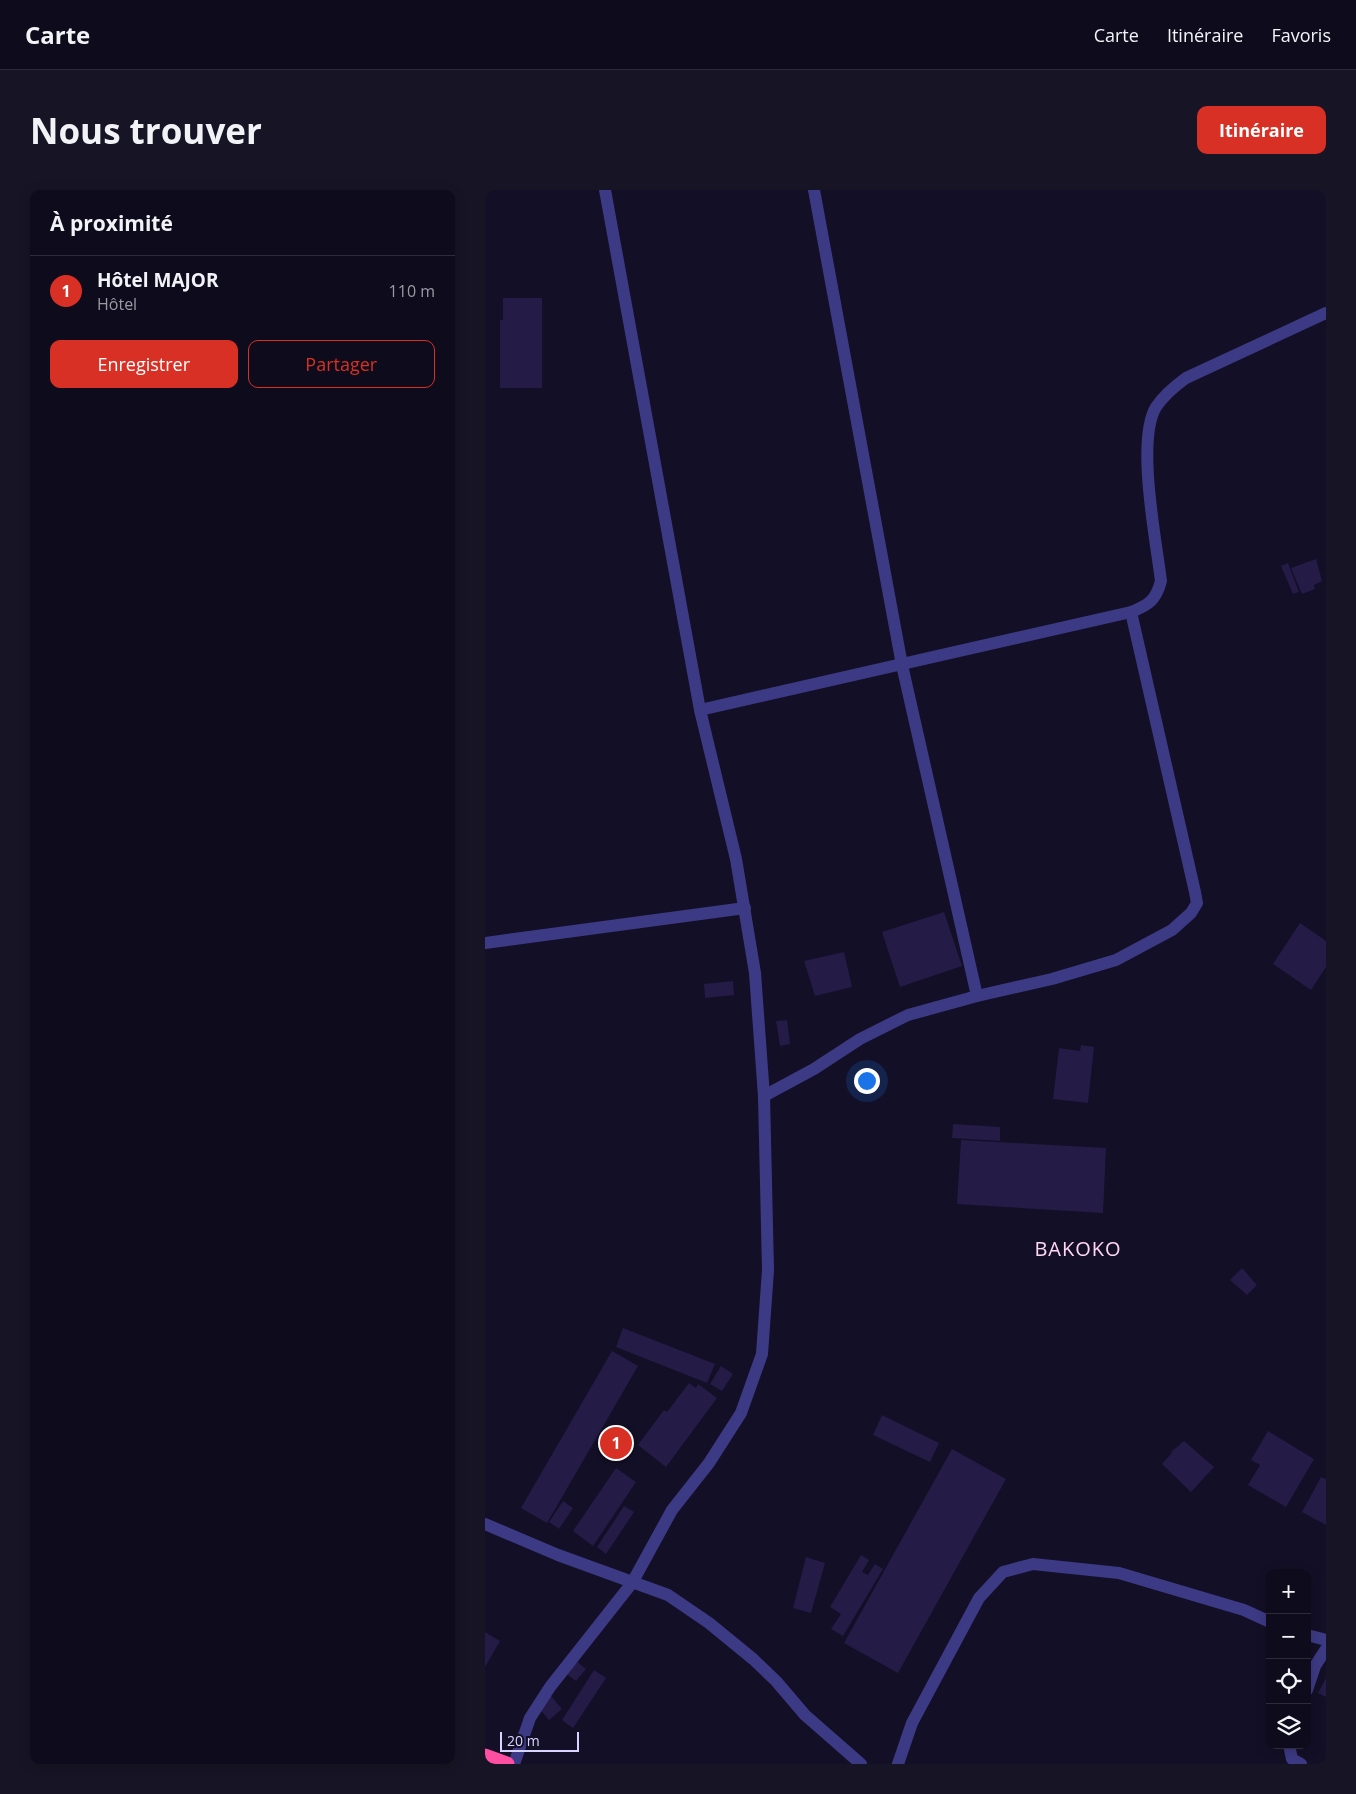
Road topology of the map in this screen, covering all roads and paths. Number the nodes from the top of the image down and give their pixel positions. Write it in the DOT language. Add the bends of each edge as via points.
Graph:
graph roads {
  1 [pos="605,190"];
  2 [pos="813,190"];
  3 [pos="1326,313"];
  4 [pos="1131,612"];
  5 [pos="902,665"];
  6 [pos="700,710"];
  7 [pos="745,908"];
  8 [pos="485,943"];
  9 [pos="977,996"];
  10 [pos="765,1096"];
  11 [pos="485,1524"];
  12 [pos="632,1583"];
  13 [pos="1266,1620"];
  14 [pos="1311,1636"];
  15 [pos="1326,1640"];
  16 [pos="1326,1650"];
  17 [pos="1311,1678"];
  18 [pos="1290,1749"];
  19 [pos="485,1756"];
  20 [pos="507,1764"];
  21 [pos="513,1764"];
  22 [pos="861,1764"];
  23 [pos="898,1764"];
  24 [pos="1301,1764"];
  1 -- 6 [label="street"];
  2 -- 5 [label="street"];
  3 -- 4 [label="street" via="1186,378 1156,408 1148,429 1146,451 1161,580 1157,595 1148,605"];
  4 -- 5 [label="street"];
  4 -- 9 [label="street" via="1197,903 1173,930 1116,960"];
  5 -- 6 [label="street"];
  5 -- 9 [label="street"];
  6 -- 7 [label="street"];
  7 -- 8 [label="street"];
  7 -- 10 [label="street" via="755,973"];
  9 -- 10 [label="street" via="908,1015 860,1039"];
  10 -- 12 [label="street" via="767,1270 762,1354 741,1413 709,1463 672,1510"];
  11 -- 12 [label="street"];
  12 -- 21 [label="street" via="550,1687 530,1718"];
  12 -- 22 [label="street" via="668,1595 709,1622 753,1659 805,1715"];
  13 -- 23 [label="street" via="1244,1610 1119,1573 1033,1564 1003,1572 979,1598 912,1723"];
  14 -- 15 [label="street"];
  16 -- 17 [label="street"];
  18 -- 24 [label="street" via="1292,1759"];
  19 -- 20 [label="highway"];
}
